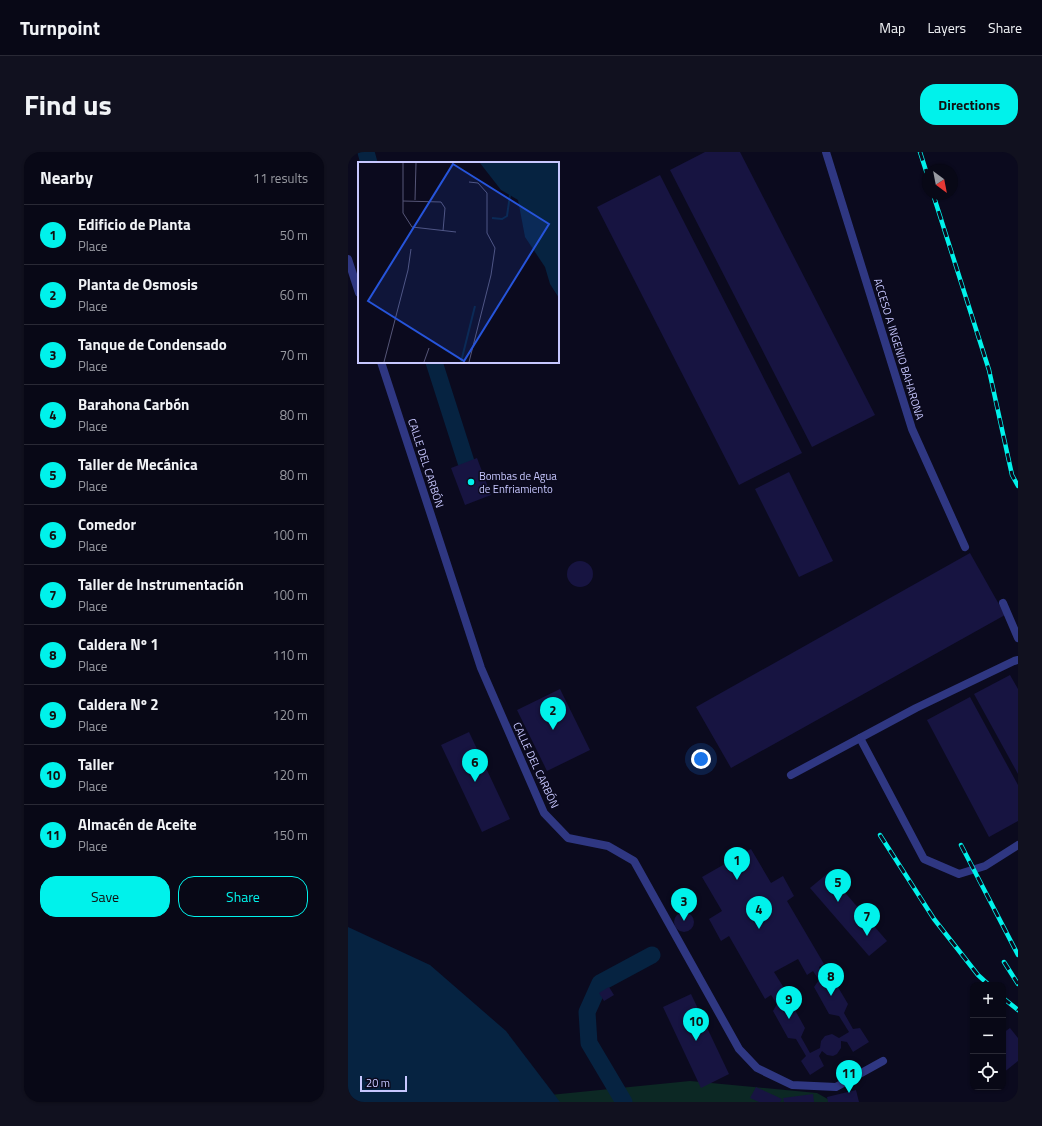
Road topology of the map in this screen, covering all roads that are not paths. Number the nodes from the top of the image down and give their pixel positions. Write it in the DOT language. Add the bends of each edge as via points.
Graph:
graph roads {
  1 [pos="826,152"];
  2 [pos="348,259"];
  3 [pos="358,290"];
  4 [pos="381,363"];
  5 [pos="965,547"];
  6 [pos="1003,603"];
  7 [pos="1018,638"];
  8 [pos="1018,660"];
  9 [pos="860,738"];
  10 [pos="791,775"];
  11 [pos="1018,845"];
  12 [pos="883,1061"];
  1 -- 5 [label="lane, ACCESO A INGENIO BAHARONA" via="912,429"];
  2 -- 3 [label="lane"];
  4 -- 12 [label="lane, CALLE DEL CARBÓN" via="481,668 544,813 568,838 608,846 634,861 739,1048 757,1068 792,1085 836,1087"];
  6 -- 7 [label="lane"];
  8 -- 9 [label="lane" via="916,708"];
  9 -- 10 [label="lane"];
  9 -- 11 [label="lane" via="924,859 959,874 985,866"];
}
